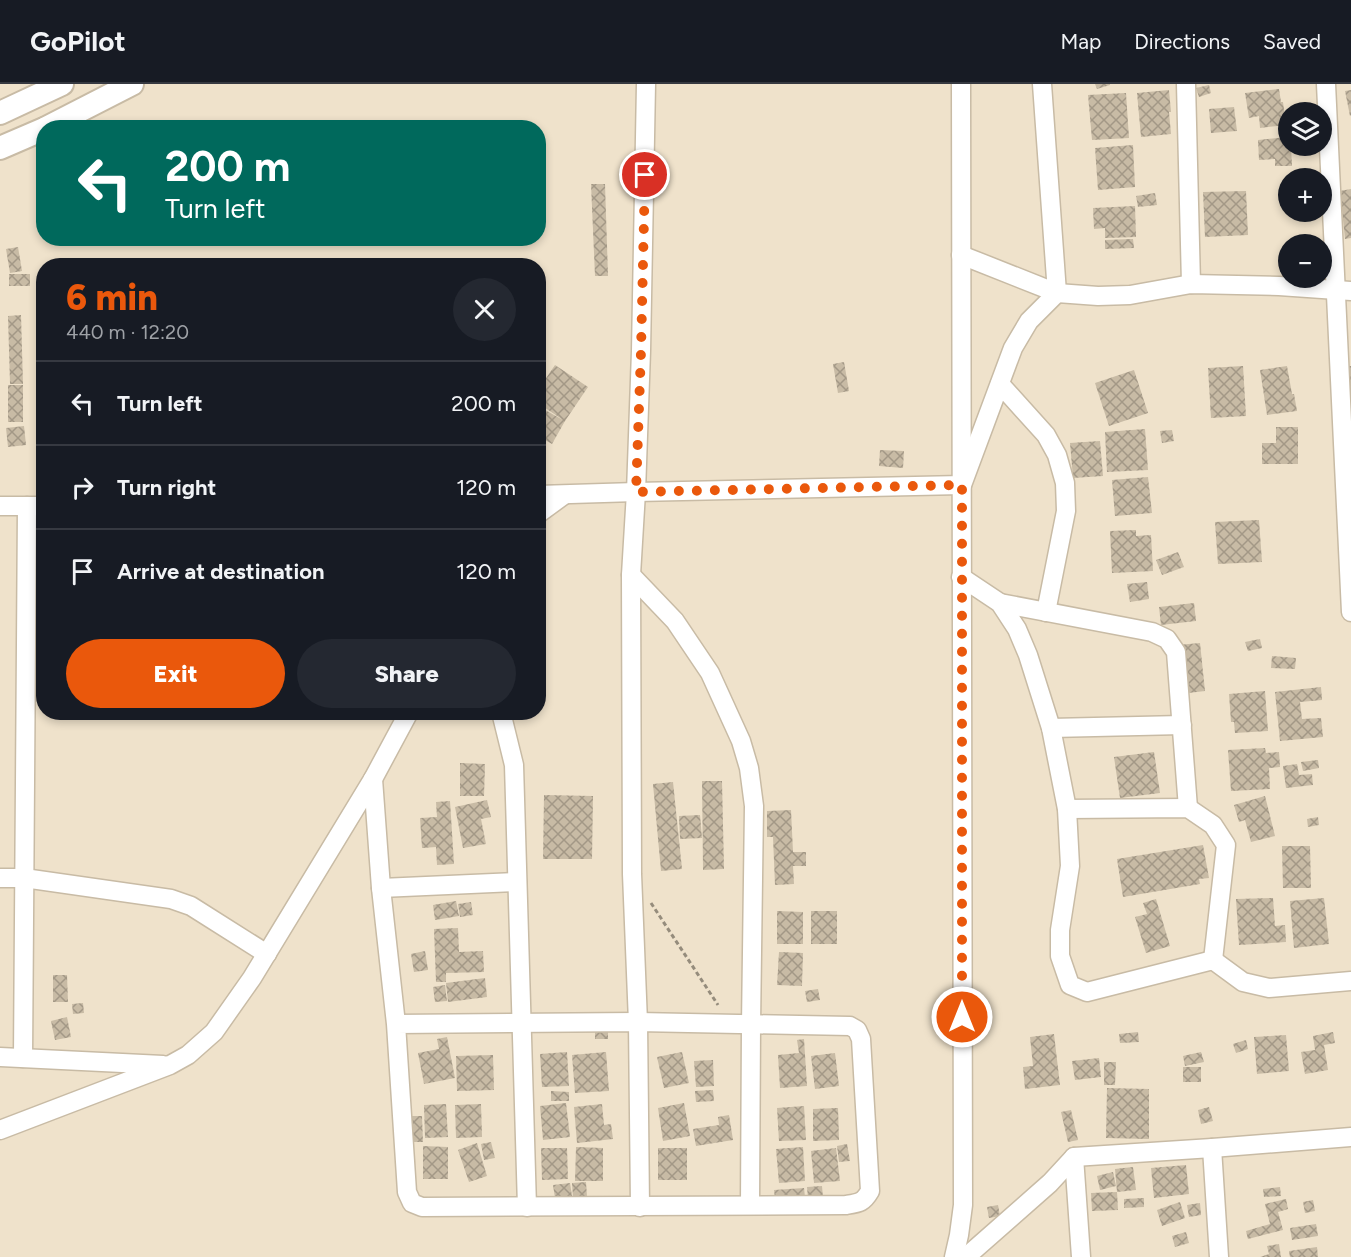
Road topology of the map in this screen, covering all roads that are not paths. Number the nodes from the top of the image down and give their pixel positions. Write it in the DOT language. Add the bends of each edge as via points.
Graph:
graph roads {
  1 [pos="62,84"];
  2 [pos="132,84"];
  3 [pos="646,84"];
  4 [pos="961,84"];
  5 [pos="1042,84"];
  6 [pos="1186,84"];
  7 [pos="1326,84"];
  8 [pos="0,113"];
  9 [pos="61,120"];
  10 [pos="36,132"];
  11 [pos="0,148"];
  12 [pos="961,255"];
  13 [pos="1191,284"];
  14 [pos="1343,290"];
  15 [pos="1057,293"];
  16 [pos="1000,384"];
  17 [pos="962,485"];
  18 [pos="636,492"];
  19 [pos="546,495"];
  20 [pos="564,495"];
  21 [pos="0,506"];
  22 [pos="35,506"];
  23 [pos="546,508"];
  24 [pos="1350,555"];
  25 [pos="631,575"];
  26 [pos="961,577"];
  27 [pos="1000,603"];
  28 [pos="1046,612"];
  29 [pos="1351,612"];
  30 [pos="405,720"];
  31 [pos="503,720"];
  32 [pos="1182,725"];
  33 [pos="1051,729"];
  34 [pos="373,779"];
  35 [pos="1188,808"];
  36 [pos="1067,809"];
  37 [pos="0,878"];
  38 [pos="24,878"];
  39 [pos="517,882"];
  40 [pos="381,888"];
  41 [pos="267,954"];
  42 [pos="1213,960"];
  43 [pos="1351,981"];
  44 [pos="638,1022"];
  45 [pos="521,1023"];
  46 [pos="396,1024"];
  47 [pos="751,1025"];
  48 [pos="0,1057"];
  49 [pos="23,1058"];
  50 [pos="170,1065"];
  51 [pos="0,1130"];
  52 [pos="1351,1137"];
  53 [pos="1212,1148"];
  54 [pos="1074,1157"];
  55 [pos="750,1205"];
  56 [pos="640,1207"];
  57 [pos="527,1208"];
  58 [pos="954,1257"];
  59 [pos="966,1257"];
  60 [pos="1081,1257"];
  61 [pos="1219,1257"];
  1 -- 8 [label="main road"];
  2 -- 9 [label="main road"];
  3 -- 18 [label="street"];
  4 -- 12 [label="street"];
  5 -- 15 [label="street"];
  6 -- 13 [label="street"];
  7 -- 14 [label="street"];
  10 -- 11 [label="main road"];
  12 -- 15 [label="street"];
  12 -- 17 [label="street"];
  13 -- 14 [label="street"];
  13 -- 15 [label="street" via="1130,295"];
  14 -- 24 [label="street"];
  15 -- 16 [label="street" via="1029,321 1013,348"];
  16 -- 17 [label="street"];
  16 -- 28 [label="street" via="1046,435 1065,483 1065,511"];
  17 -- 18 [label="street"];
  17 -- 26 [label="street"];
  18 -- 20 [label="street"];
  18 -- 25 [label="street"];
  19 -- 20 [label="street"];
  20 -- 23 [label="street"];
  21 -- 22 [label="street"];
  22 -- 38 [label="street"];
  24 -- 29 [label="street"];
  25 -- 44 [label="street" via="632,874"];
  25 -- 47 [label="street" via="675,621 710,673 749,768 754,806"];
  26 -- 27 [label="street"];
  26 -- 58 [label="street" via="963,1205"];
  27 -- 28 [label="street"];
  27 -- 33 [label="street" via="1028,655"];
  28 -- 32 [label="street" via="1152,632 1167,639 1176,652"];
  30 -- 34 [label="street"];
  31 -- 39 [label="street" via="514,765"];
  32 -- 33 [label="street"];
  32 -- 35 [label="street"];
  33 -- 36 [label="street"];
  34 -- 40 [label="street"];
  34 -- 41 [label="street"];
  35 -- 36 [label="street"];
  35 -- 42 [label="street" via="1213,825 1226,845"];
  36 -- 42 [label="street" via="1070,866 1060,956 1070,985 1087,992"];
  37 -- 38 [label="street"];
  38 -- 41 [label="street" via="171,899 191,906"];
  38 -- 49 [label="street"];
  39 -- 40 [label="street"];
  39 -- 45 [label="street"];
  40 -- 46 [label="street"];
  41 -- 50 [label="street" via="214,1032"];
  42 -- 43 [label="street" via="1243,982 1269,988"];
  44 -- 45 [label="street"];
  44 -- 47 [label="street"];
  44 -- 56 [label="street"];
  45 -- 46 [label="street"];
  45 -- 57 [label="street"];
  46 -- 57 [label="street" via="407,1192 412,1203 422,1207"];
  47 -- 55 [label="street"];
  47 -- 55 [label="street" via="850,1026 857,1030 861,1039 870,1191 865,1200 846,1205"];
  48 -- 49 [label="street"];
  49 -- 50 [label="street"];
  50 -- 51 [label="street"];
  52 -- 53 [label="street"];
  53 -- 54 [label="street"];
  53 -- 61 [label="street"];
  54 -- 59 [label="street"];
  54 -- 60 [label="street"];
  55 -- 56 [label="street"];
  56 -- 57 [label="street"];
}
